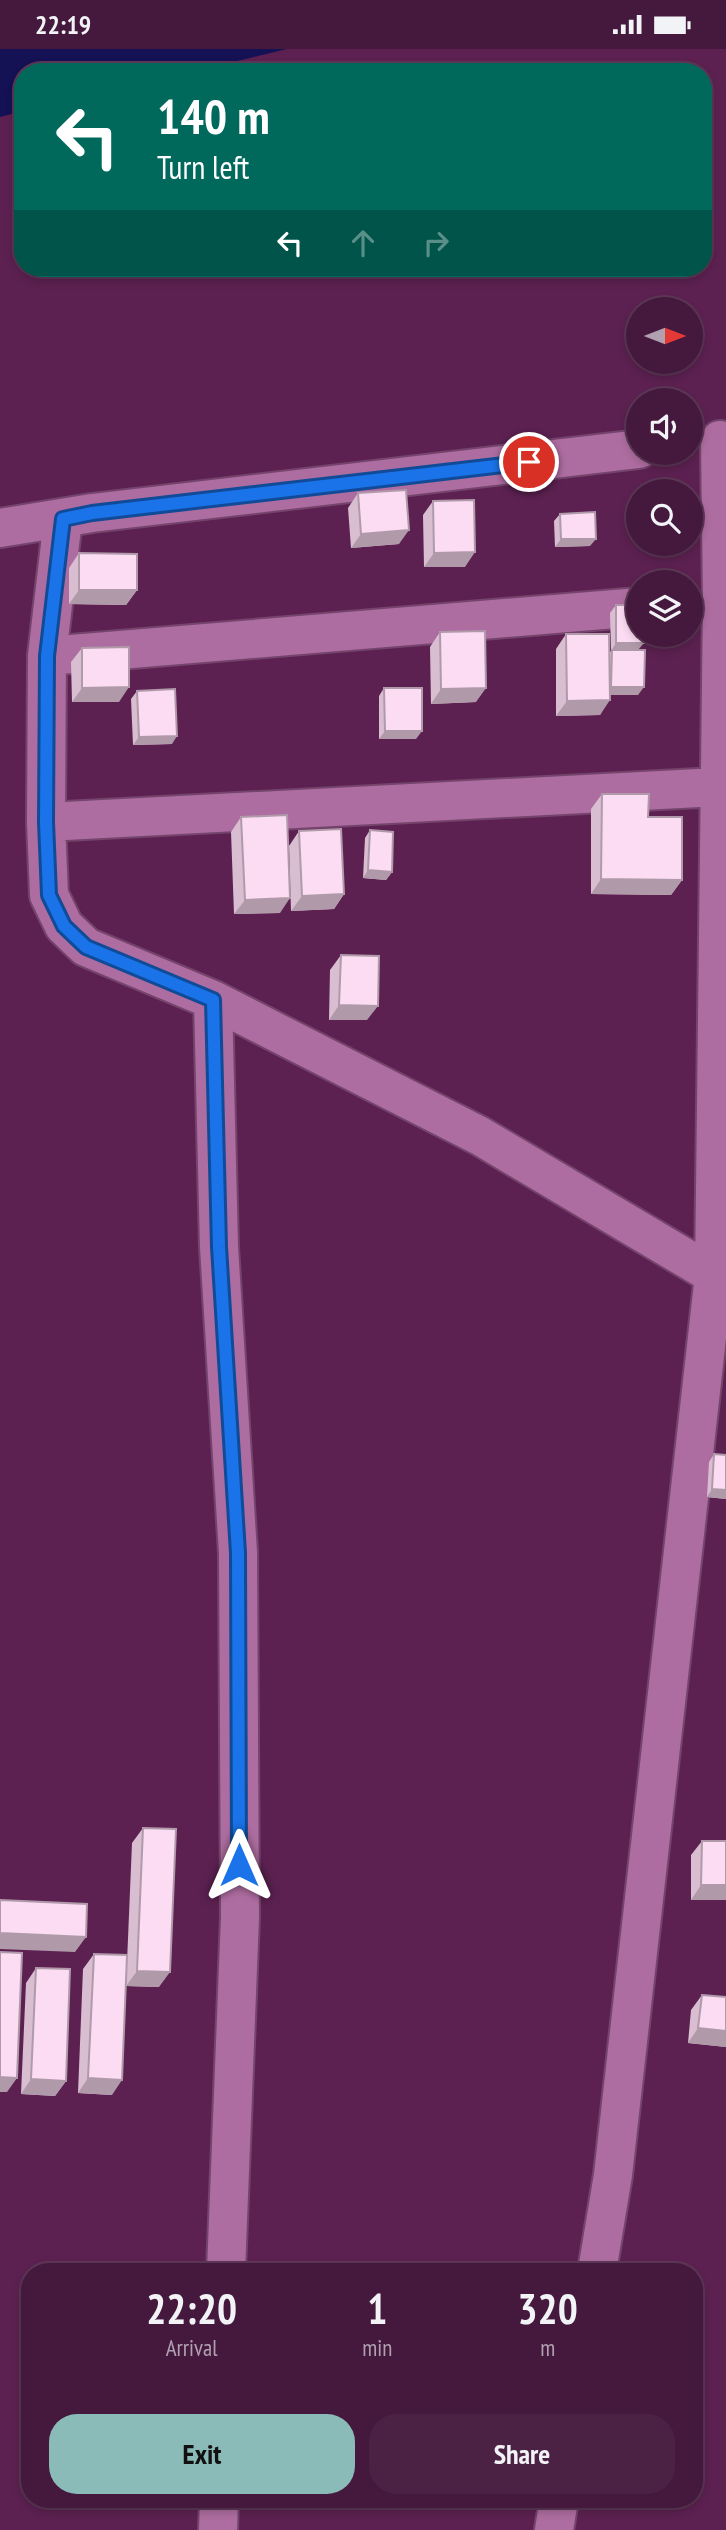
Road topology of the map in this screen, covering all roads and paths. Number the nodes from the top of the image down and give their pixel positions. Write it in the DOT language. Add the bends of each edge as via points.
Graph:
graph roads {
  1 [pos="713,441"];
  2 [pos="626,451"];
  3 [pos="63,519"];
  4 [pos="0,529"];
  5 [pos="706,602"];
  6 [pos="626,608"];
  7 [pos="47,656"];
  8 [pos="718,787"];
  9 [pos="46,822"];
  10 [pos="213,1000"];
  11 [pos="713,1275"];
  12 [pos="226,2263"];
  13 [pos="598,2263"];
  14 [pos="219,2508"];
  15 [pos="558,2508"];
  16 [pos="218,2530"];
  17 [pos="554,2530"];
  1 -- 5 [label="street"];
  2 -- 3 [label="street"];
  3 -- 4 [label="street"];
  3 -- 7 [label="street"];
  5 -- 8 [label="street"];
  6 -- 7 [label="street"];
  7 -- 9 [label="street"];
  8 -- 9 [label="street"];
  8 -- 11 [label="street"];
  9 -- 10 [label="street" via="49,895 64,926 86,947"];
  10 -- 11 [label="street" via="480,1136"];
  10 -- 12 [label="street" via="219,1247 238,1553 240,1917"];
  11 -- 13 [label="street" via="613,2175"];
  14 -- 16 [label="street"];
  15 -- 17 [label="street"];
}
